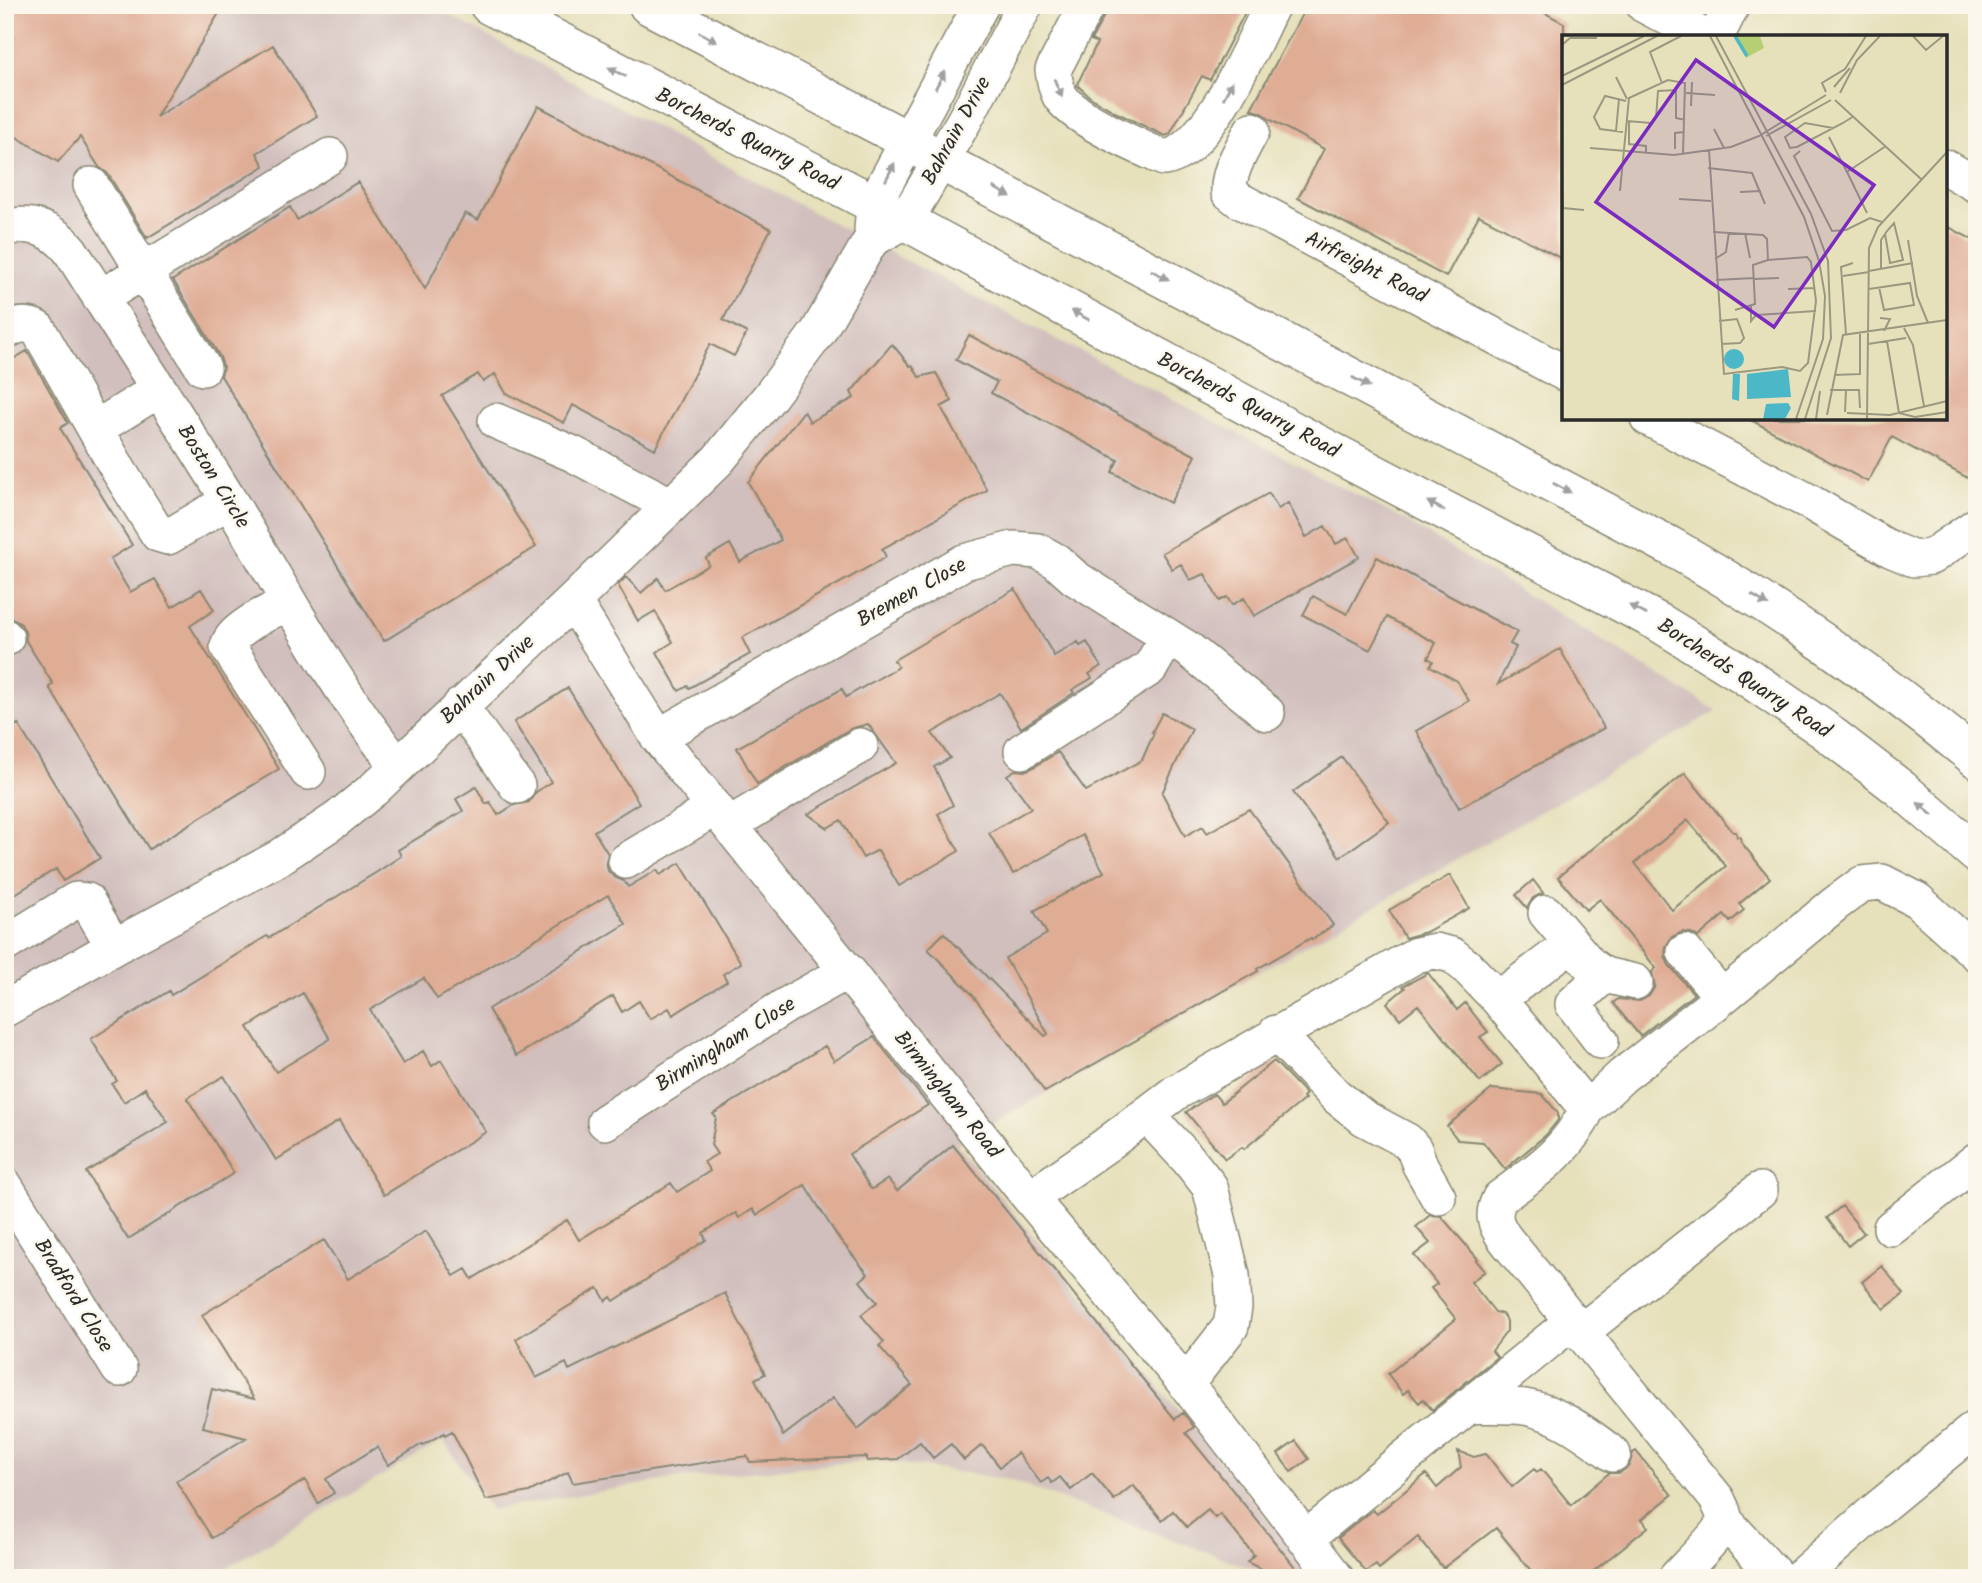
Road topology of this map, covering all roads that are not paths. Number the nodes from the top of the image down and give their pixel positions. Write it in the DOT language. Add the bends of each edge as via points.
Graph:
graph roads {
  1 [pos="489,5"];
  2 [pos="648,5"];
  3 [pos="981,5"];
  4 [pos="1025,5"];
  5 [pos="1087,5"];
  6 [pos="1272,5"];
  7 [pos="1644,5"];
  8 [pos="1732,5"];
  9 [pos="1701,35"];
  10 [pos="1717,35"];
  11 [pos="1252,130"];
  12 [pos="907,140"];
  13 [pos="330,156"];
  14 [pos="941,161"];
  15 [pos="1947,168"];
  16 [pos="90,185"];
  17 [pos="1977,185"];
  18 [pos="884,222"];
  19 [pos="5,229"];
  20 [pos="144,271"];
  21 [pos="100,298"];
  22 [pos="5,332"];
  23 [pos="203,368"];
  24 [pos="1562,372"];
  25 [pos="158,390"];
  26 [pos="1652,420"];
  27 [pos="496,421"];
  28 [pos="95,429"];
  29 [pos="229,501"];
  30 [pos="670,506"];
  31 [pos="1977,525"];
  32 [pos="573,601"];
  33 [pos="289,602"];
  34 [pos="1168,636"];
  35 [pos="460,706"];
  36 [pos="1267,713"];
  37 [pos="658,737"];
  38 [pos="860,746"];
  39 [pos="1022,751"];
  40 [pos="1977,759"];
  41 [pos="398,765"];
  42 [pos="308,772"];
  43 [pos="517,786"];
  44 [pos="722,816"];
  45 [pos="1977,854"];
  46 [pos="626,861"];
  47 [pos="1546,913"];
  48 [pos="5,944"];
  49 [pos="1571,944"];
  50 [pos="114,947"];
  51 [pos="1685,952"];
  52 [pos="1977,954"];
  53 [pos="848,971"];
  54 [pos="1722,998"];
  55 [pos="1498,999"];
  56 [pos="5,1009"];
  57 [pos="1276,1033"];
  58 [pos="1601,1041"];
  59 [pos="1587,1109"];
  60 [pos="1147,1115"];
  61 [pos="605,1122"];
  62 [pos="1977,1160"];
  63 [pos="5,1186"];
  64 [pos="1760,1190"];
  65 [pos="1438,1196"];
  66 [pos="1030,1198"];
  67 [pos="1892,1228"];
  68 [pos="1577,1326"];
  69 [pos="119,1369"];
  70 [pos="1186,1384"];
  71 [pos="1469,1405"];
  72 [pos="1977,1427"];
  73 [pos="1613,1454"];
  74 [pos="1724,1520"];
  75 [pos="1305,1539"];
  76 [pos="1704,1564"];
  77 [pos="1336,1578"];
  78 [pos="1676,1578"];
  79 [pos="1777,1578"];
  80 [pos="1800,1578"];
  18 -- 1 [label="main road, Borcherds Quarry Road, one-way"];
  2 -- 12 [label="main road, one-way"];
  12 -- 3 [label="lane, Bahrain Drive, one-way"];
  4 -- 14 [label="lane, Bahrain Drive"];
  5 -- 6 [label="lane, one-way" via="1053,69 1060,96 1119,137 1164,158 1178,154 1213,118"];
  7 -- 9 [label="lane"];
  8 -- 10 [label="lane"];
  11 -- 24 [label="lane, Airfreight Road" via="1228,184 1229,192 1239,200"];
  12 -- 14 [label="main road"];
  18 -- 12 [label="lane, Bahrain Drive, one-way"];
  13 -- 20 [label="lane"];
  14 -- 18 [label="lane, Bahrain Drive"];
  14 -- 40 [label="main road, one-way" via="1699,563 1835,649"];
  15 -- 17 [label="lane"];
  16 -- 20 [label="lane"];
  18 -- 30 [label="lane, Bahrain Drive" via="818,332 771,395 718,460"];
  45 -- 18 [label="main road, Borcherds Quarry Road, one-way" via="1841,742 1678,634 1603,591"];
  19 -- 21 [label="lane, Boston Circle" via="43,228 61,239"];
  20 -- 21 [label="lane"];
  20 -- 23 [label="lane"];
  21 -- 25 [label="lane, Boston Circle"];
  22 -- 28 [label="lane" via="14,326 38,329"];
  25 -- 28 [label="lane"];
  25 -- 29 [label="lane, Boston Circle"];
  26 -- 31 [label="lane" via="1913,559 1931,556"];
  27 -- 30 [label="lane" via="573,454"];
  28 -- 29 [label="lane" via="158,534 168,537"];
  29 -- 33 [label="lane, Boston Circle"];
  30 -- 32 [label="lane, Bahrain Drive"];
  32 -- 35 [label="lane, Bahrain Drive"];
  32 -- 37 [label="lane, Birmingham Road"];
  33 -- 41 [label="lane, Boston Circle" via="367,727"];
  33 -- 42 [label="lane" via="238,631 228,647"];
  34 -- 36 [label="lane, Bremen Close"];
  34 -- 37 [label="lane, Bremen Close" via="1038,551 992,553 964,562"];
  34 -- 39 [label="lane" via="1150,668"];
  35 -- 41 [label="lane, Bahrain Drive"];
  35 -- 43 [label="lane"];
  37 -- 44 [label="lane, Birmingham Road"];
  38 -- 44 [label="lane"];
  41 -- 50 [label="lane, Bahrain Drive" via="309,838"];
  44 -- 46 [label="lane"];
  44 -- 53 [label="lane, Birmingham Road"];
  47 -- 49 [label="lane"];
  48 -- 50 [label="lane" via="82,899"];
  49 -- 55 [label="lane"];
  49 -- 58 [label="lane" via="1590,965 1619,978 1563,992"];
  50 -- 56 [label="lane, Bahrain Drive"];
  51 -- 54 [label="lane"];
  52 -- 54 [label="lane" via="1917,900 1892,885 1873,882 1862,884 1835,904"];
  53 -- 61 [label="lane, Birmingham Close" via="785,1006"];
  53 -- 66 [label="lane, Birmingham Road"];
  54 -- 59 [label="lane"];
  55 -- 57 [label="lane" via="1452,955 1424,952"];
  55 -- 59 [label="lane"];
  57 -- 60 [label="lane" via="1175,1093"];
  57 -- 65 [label="lane" via="1336,1096 1364,1118 1407,1141"];
  59 -- 68 [label="lane" via="1559,1152 1500,1198 1494,1214 1506,1240"];
  60 -- 66 [label="lane"];
  60 -- 70 [label="lane" via="1210,1187 1233,1275 1231,1326"];
  62 -- 67 [label="lane"];
  63 -- 69 [label="lane, Bradford Close"];
  64 -- 68 [label="lane"];
  66 -- 70 [label="lane, Birmingham Road"];
  68 -- 71 [label="lane"];
  68 -- 74 [label="lane" via="1717,1500"];
  70 -- 75 [label="lane, Birmingham Road"];
  71 -- 73 [label="lane" via="1540,1411 1574,1426"];
  71 -- 75 [label="lane"];
  72 -- 80 [label="lane"];
  74 -- 76 [label="lane"];
  74 -- 79 [label="lane"];
  75 -- 77 [label="lane, Birmingham Road"];
  76 -- 78 [label="lane"];
}
